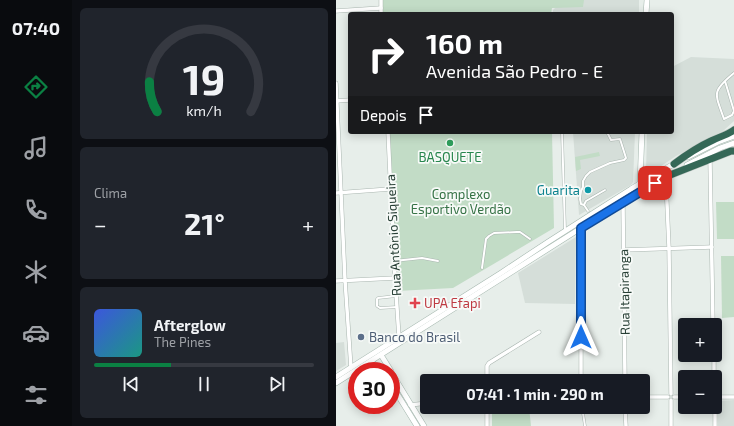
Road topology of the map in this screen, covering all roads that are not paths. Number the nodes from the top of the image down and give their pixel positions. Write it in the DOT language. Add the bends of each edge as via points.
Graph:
graph roads {
  1 [pos="381,0"];
  2 [pos="647,0"];
  3 [pos="381,8"];
  4 [pos="336,10"];
  5 [pos="381,12"];
  6 [pos="646,12"];
  7 [pos="734,74"];
  8 [pos="725,81"];
  9 [pos="336,83"];
  10 [pos="348,100"];
  11 [pos="336,101"];
  12 [pos="734,130"];
  13 [pos="388,134"];
  14 [pos="562,134"];
  15 [pos="608,134"];
  16 [pos="642,134"];
  17 [pos="734,136"];
  18 [pos="734,143"];
  19 [pos="734,151"];
  20 [pos="710,160"];
  21 [pos="674,164"];
  22 [pos="665,177"];
  23 [pos="640,184"];
  24 [pos="390,188"];
  25 [pos="605,190"];
  26 [pos="338,192"];
  27 [pos="622,203"];
  28 [pos="584,205"];
  29 [pos="588,211"];
  30 [pos="581,228"];
  31 [pos="565,231"];
  32 [pos="530,238"];
  33 [pos="712,246"];
  34 [pos="669,248"];
  35 [pos="623,250"];
  36 [pos="394,261"];
  37 [pos="438,261"];
  38 [pos="482,268"];
  39 [pos="395,278"];
  40 [pos="345,280"];
  41 [pos="336,281"];
  42 [pos="396,296"];
  43 [pos="397,307"];
  44 [pos="713,318"];
  45 [pos="539,332"];
  46 [pos="399,337"];
  47 [pos="381,355"];
  48 [pos="351,362"];
  49 [pos="360,362"];
  50 [pos="370,362"];
  51 [pos="385,362"];
  52 [pos="348,370"];
  53 [pos="487,374"];
  54 [pos="581,374"];
  55 [pos="625,374"];
  56 [pos="348,376"];
  57 [pos="336,377"];
  58 [pos="336,383"];
  59 [pos="400,387"];
  60 [pos="650,397"];
  61 [pos="671,397"];
  62 [pos="678,397"];
  63 [pos="722,397"];
  64 [pos="734,397"];
  65 [pos="400,399"];
  66 [pos="420,403"];
  67 [pos="410,405"];
  68 [pos="405,408"];
  69 [pos="487,414"];
  70 [pos="583,414"];
  71 [pos="625,414"];
  72 [pos="715,414"];
  73 [pos="417,426"];
  74 [pos="424,426"];
  75 [pos="487,426"];
  76 [pos="585,426"];
  77 [pos="626,426"];
  78 [pos="671,426"];
  79 [pos="715,426"];
  1 -- 3 [label="street"];
  2 -- 6 [label="main road"];
  3 -- 4 [label="street"];
  3 -- 5 [label="street"];
  7 -- 8 [label="lane"];
  8 -- 8 [label="lane" via="734,111 724,120 717,90"];
  9 -- 11 [label="street"];
  10 -- 11 [label="street"];
  11 -- 26 [label="street"];
  12 -- 21 [label="highway" via="690,152"];
  13 -- 24 [label="street, Rua Antônio Siqueira"];
  14 -- 31 [label="lane"];
  15 -- 28 [label="lane" via="611,140 620,139 626,158 590,172 586,176 580,191 581,204"];
  16 -- 23 [label="main road"];
  17 -- 21 [label="main road"];
  18 -- 22 [label="main road"];
  19 -- 20 [label="highway"];
  20 -- 22 [label="highway"];
  20 -- 33 [label="street"];
  21 -- 23 [label="main road"];
  22 -- 27 [label="main road"];
  22 -- 34 [label="street"];
  23 -- 31 [label="main road"];
  24 -- 26 [label="street"];
  24 -- 36 [label="street, Rua Antônio Siqueira"];
  25 -- 28 [label="lane" via="586,201"];
  26 -- 40 [label="street"];
  27 -- 30 [label="main road"];
  27 -- 35 [label="street, Rua Itapiranga"];
  28 -- 29 [label="lane"];
  30 -- 47 [label="main road"];
  30 -- 54 [label="street"];
  31 -- 46 [label="main road"];
  32 -- 38 [label="lane" via="520,232 494,233 489,236 486,240"];
  33 -- 34 [label="street"];
  33 -- 44 [label="street"];
  34 -- 35 [label="street"];
  34 -- 61 [label="street"];
  35 -- 55 [label="street, Rua Itapiranga"];
  36 -- 37 [label="lane" via="422,258"];
  36 -- 39 [label="street, Rua Antônio Siqueira"];
  39 -- 40 [label="street"];
  39 -- 42 [label="street, Rua Antônio Siqueira"];
  40 -- 41 [label="street"];
  40 -- 48 [label="street"];
  42 -- 43 [label="street, Rua Antônio Siqueira"];
  42 -- 43 [label="lane" via="378,298 377,306"];
  43 -- 46 [label="street, Rua Antônio Siqueira"];
  45 -- 53 [label="street" via="489,363"];
  46 -- 49 [label="main road"];
  47 -- 50 [label="main road"];
  47 -- 51 [label="main road"];
  52 -- 57 [label="main road"];
  56 -- 58 [label="main road"];
  59 -- 67 [label="main road"];
  60 -- 61 [label="street"];
  61 -- 62 [label="street"];
  61 -- 78 [label="street"];
  63 -- 64 [label="street"];
  65 -- 68 [label="main road"];
  66 -- 67 [label="street"];
  67 -- 68 [label="street"];
  67 -- 74 [label="main road"];
  68 -- 73 [label="main road"];
  69 -- 75 [label="street"];
  70 -- 76 [label="lane"];
  71 -- 77 [label="street"];
  72 -- 79 [label="street"];
}
